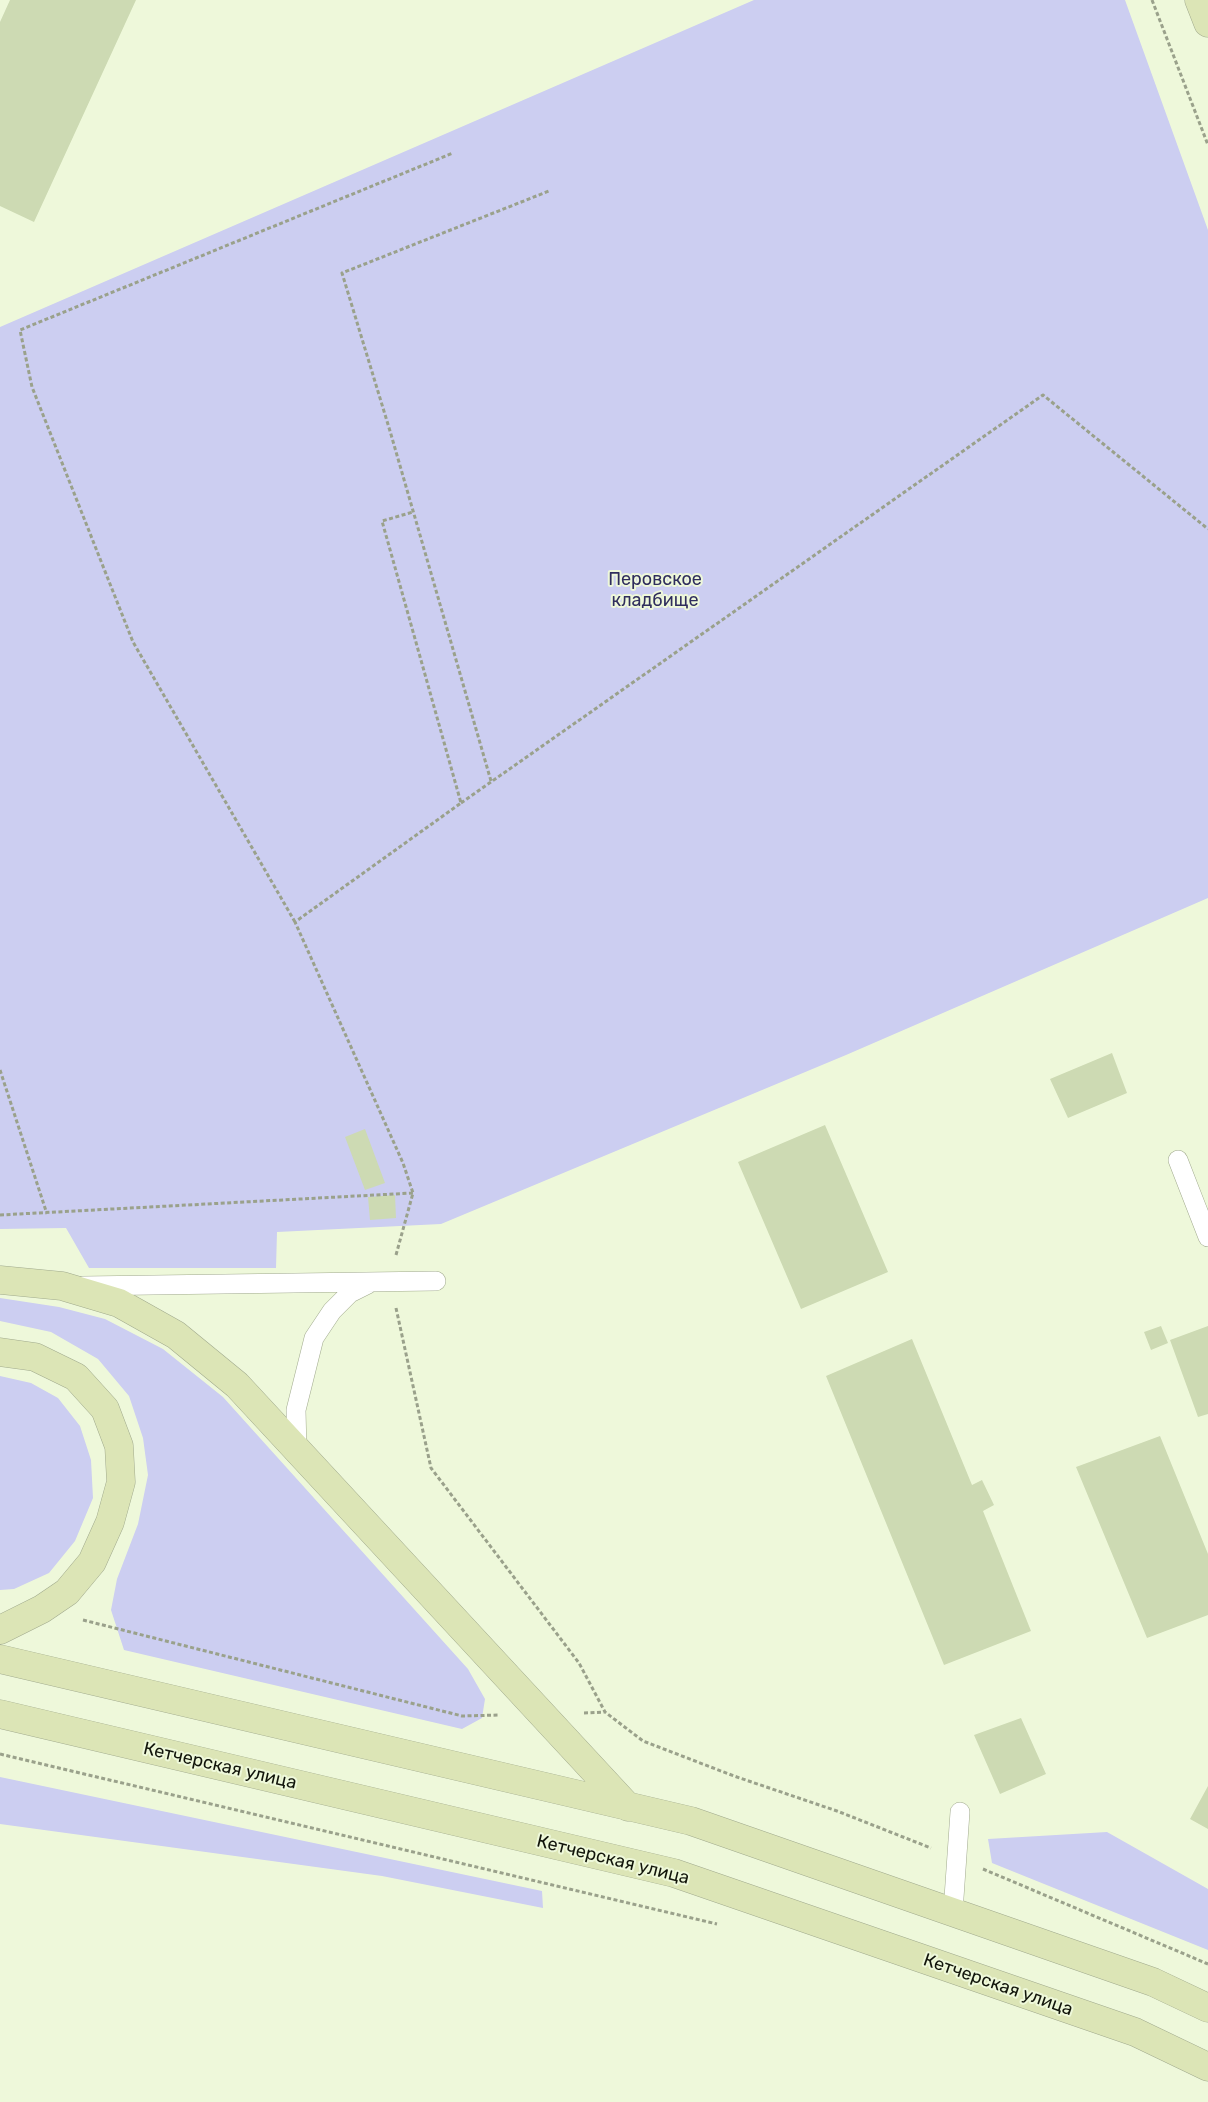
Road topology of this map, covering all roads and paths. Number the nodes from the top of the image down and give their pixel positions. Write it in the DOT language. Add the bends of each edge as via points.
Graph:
graph roads {
  1 [pos="1152,0"];
  2 [pos="1199,0"];
  3 [pos="1208,23"];
  4 [pos="1208,145"];
  5 [pos="453,153"];
  6 [pos="549,191"];
  7 [pos="413,512"];
  8 [pos="1208,529"];
  9 [pos="491,781"];
  10 [pos="461,803"];
  11 [pos="295,922"];
  12 [pos="0,1070"];
  13 [pos="1178,1160"];
  14 [pos="412,1193"];
  15 [pos="47,1214"];
  16 [pos="0,1215"];
  17 [pos="1208,1237"];
  18 [pos="0,1280"];
  19 [pos="436,1281"];
  20 [pos="391,1282"];
  21 [pos="372,1283"];
  22 [pos="62,1286"];
  23 [pos="0,1352"];
  24 [pos="296,1450"];
  25 [pos="42,1609"];
  26 [pos="0,1630"];
  27 [pos="0,1659"];
  28 [pos="605,1712"];
  29 [pos="0,1714"];
  30 [pos="541,1714"];
  31 [pos="0,1754"];
  32 [pos="628,1807"];
  33 [pos="960,1812"];
  34 [pos="958,1858"];
  35 [pos="953,1912"];
  36 [pos="718,1924"];
  37 [pos="1208,1964"];
  38 [pos="1208,2008"];
  39 [pos="1208,2067"];
  1 -- 4 [label="path"];
  2 -- 3 [label="main road"];
  5 -- 11 [label="path" via="20,330 32,387 133,642"];
  6 -- 7 [label="path" via="342,273"];
  7 -- 9 [label="path"];
  7 -- 10 [label="path" via="382,521"];
  8 -- 9 [label="path" via="1043,395"];
  9 -- 10 [label="path"];
  10 -- 11 [label="path"];
  11 -- 14 [label="path" via="403,1163"];
  12 -- 15 [label="path"];
  13 -- 17 [label="lane"];
  14 -- 15 [label="path"];
  14 -- 20 [label="path"];
  15 -- 16 [label="path"];
  18 -- 22 [label="main road"];
  19 -- 20 [label="lane"];
  20 -- 21 [label="lane"];
  20 -- 28 [label="path" via="431,1468 580,1663"];
  21 -- 22 [label="lane"];
  21 -- 24 [label="lane" via="350,1293 332,1310 314,1338 296,1410"];
  22 -- 24 [label="main road" via="119,1303 176,1335 237,1385"];
  23 -- 25 [label="main road" via="35,1357 76,1377 105,1409 119,1446 121,1482 110,1522 92,1562 67,1592"];
  24 -- 30 [label="main road"];
  25 -- 26 [label="main road"];
  25 -- 30 [label="path" via="462,1716"];
  27 -- 32 [label="main road"];
  28 -- 30 [label="path"];
  28 -- 34 [label="path" via="643,1741"];
  29 -- 39 [label="main road, Кетчерская улица" via="674,1873 1135,2032"];
  30 -- 32 [label="main road"];
  31 -- 36 [label="path"];
  32 -- 35 [label="main road" via="691,1821"];
  33 -- 34 [label="lane"];
  34 -- 35 [label="lane"];
  34 -- 37 [label="path"];
  35 -- 38 [label="main road" via="1153,1982"];
}
